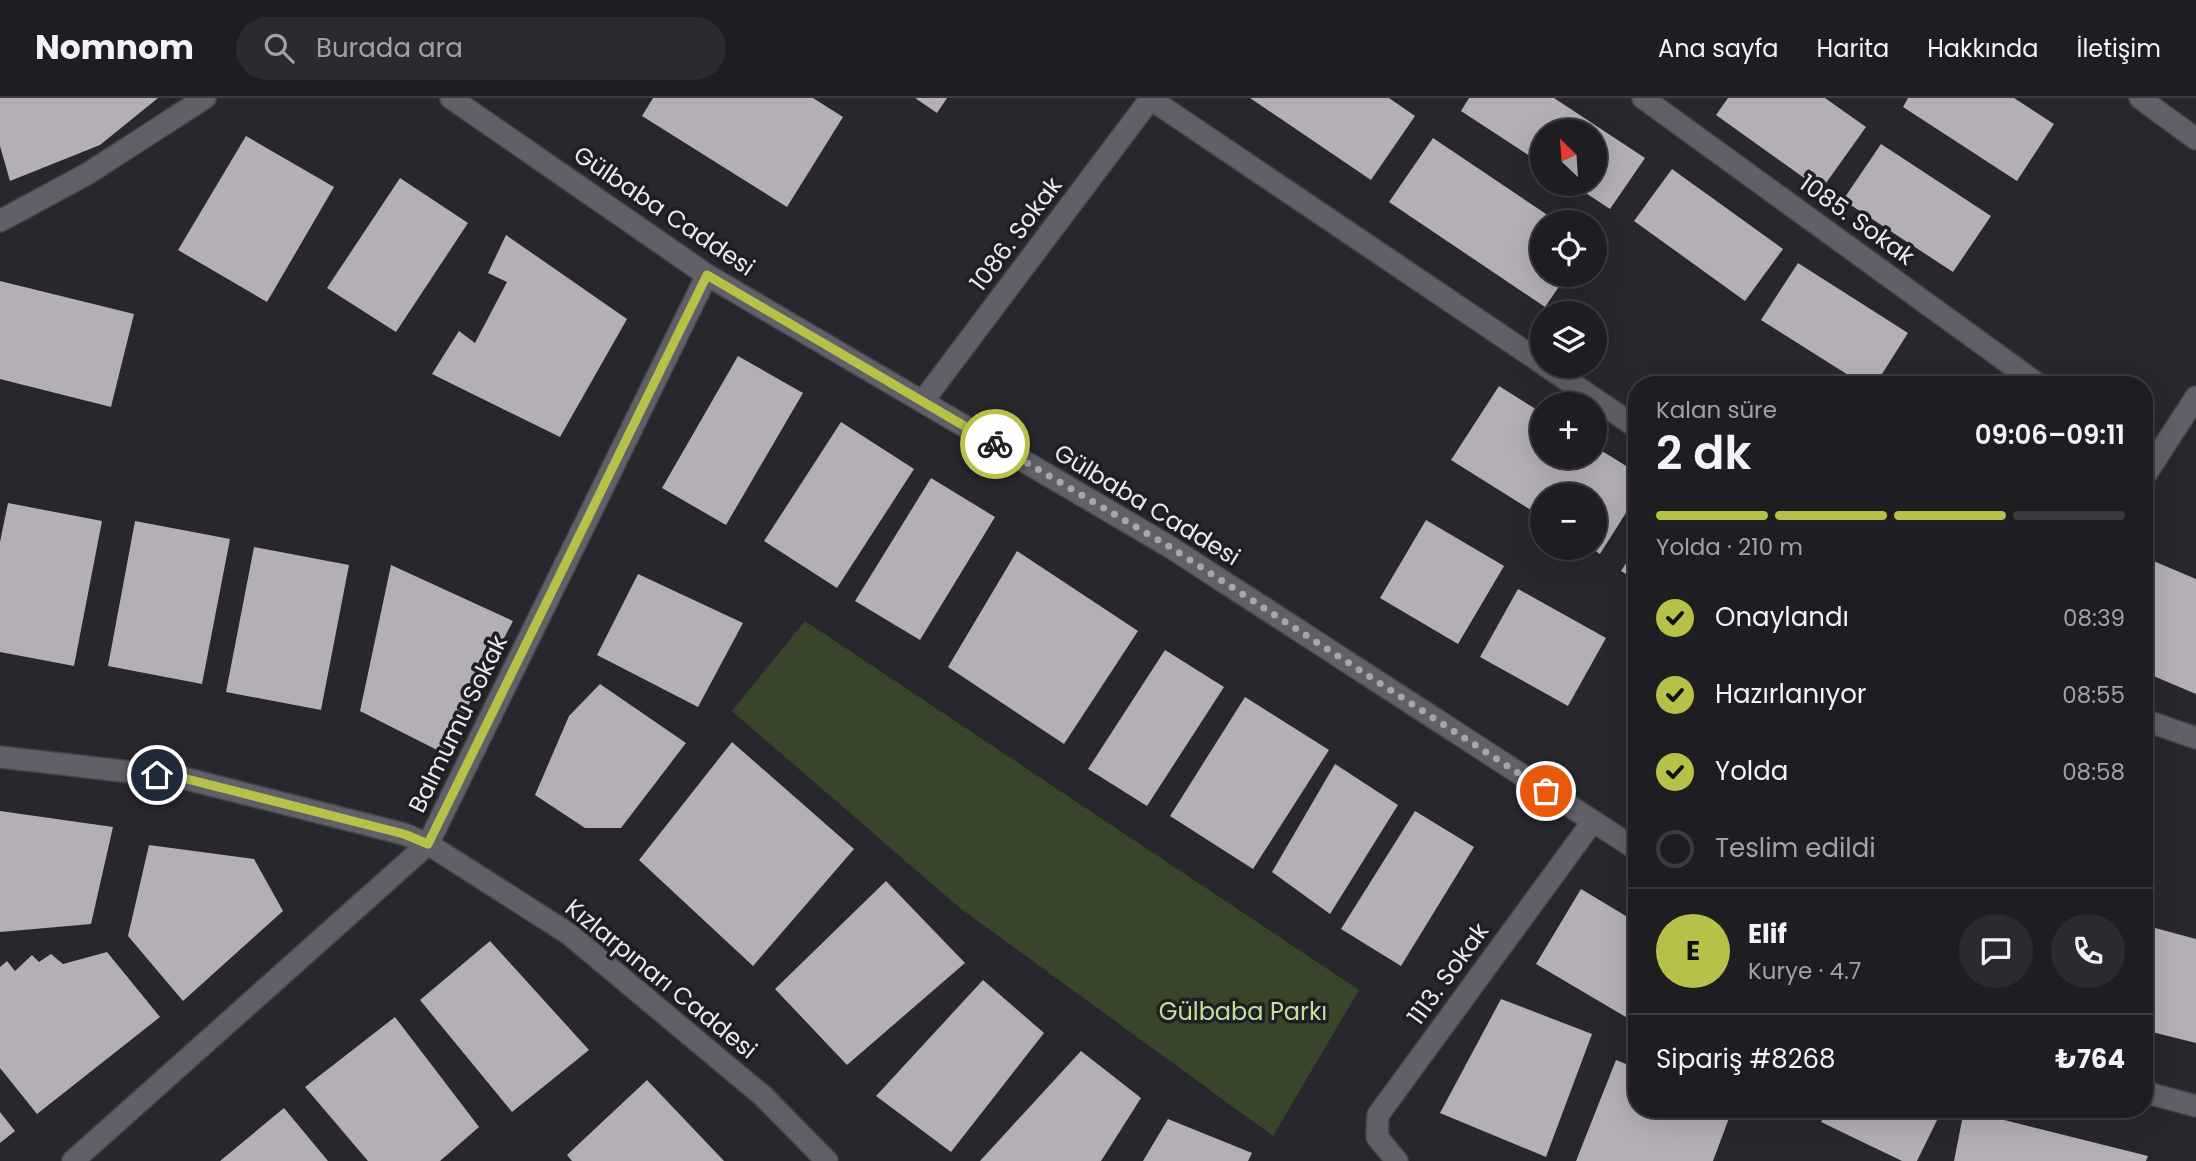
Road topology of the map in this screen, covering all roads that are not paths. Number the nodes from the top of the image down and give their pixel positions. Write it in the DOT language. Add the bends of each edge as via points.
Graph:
graph roads {
  1 [pos="205,98"];
  2 [pos="451,98"];
  3 [pos="1150,98"];
  4 [pos="1643,98"];
  5 [pos="2140,98"];
  6 [pos="2196,139"];
  7 [pos="0,221"];
  8 [pos="707,275"];
  9 [pos="1530,355"];
  10 [pos="2027,376"];
  11 [pos="1564,378"];
  12 [pos="923,401"];
  13 [pos="2194,405"];
  14 [pos="1628,422"];
  15 [pos="2153,459"];
  16 [pos="2153,723"];
  17 [pos="2196,738"];
  18 [pos="0,757"];
  19 [pos="1592,821"];
  20 [pos="428,844"];
  21 [pos="1628,844"];
  22 [pos="2153,1094"];
  23 [pos="2196,1106"];
  24 [pos="73,1161"];
  25 [pos="827,1161"];
  26 [pos="1397,1161"];
  1 -- 7 [label="street" via="87,174"];
  2 -- 8 [label="street, Gülbaba Caddesi"];
  3 -- 9 [label="street"];
  3 -- 12 [label="street, 1086. Sokak"];
  4 -- 10 [label="street, 1085. Sokak"];
  5 -- 6 [label="street"];
  8 -- 12 [label="street, Gülbaba Caddesi"];
  8 -- 20 [label="street, Balmumu Sokak"];
  11 -- 14 [label="street"];
  12 -- 19 [label="street, Gülbaba Caddesi" via="1170,547"];
  13 -- 15 [label="street"];
  16 -- 17 [label="street"];
  18 -- 20 [label="street, Kızlarpınarı Caddesi" via="183,778"];
  19 -- 21 [label="street, Gülbaba Caddesi"];
  19 -- 26 [label="street, 1113. Sokak" via="1378,1115 1377,1138"];
  20 -- 24 [label="street, Balmumu Sokak"];
  20 -- 25 [label="street, Kızlarpınarı Caddesi" via="569,934 763,1096"];
  22 -- 23 [label="street"];
}
